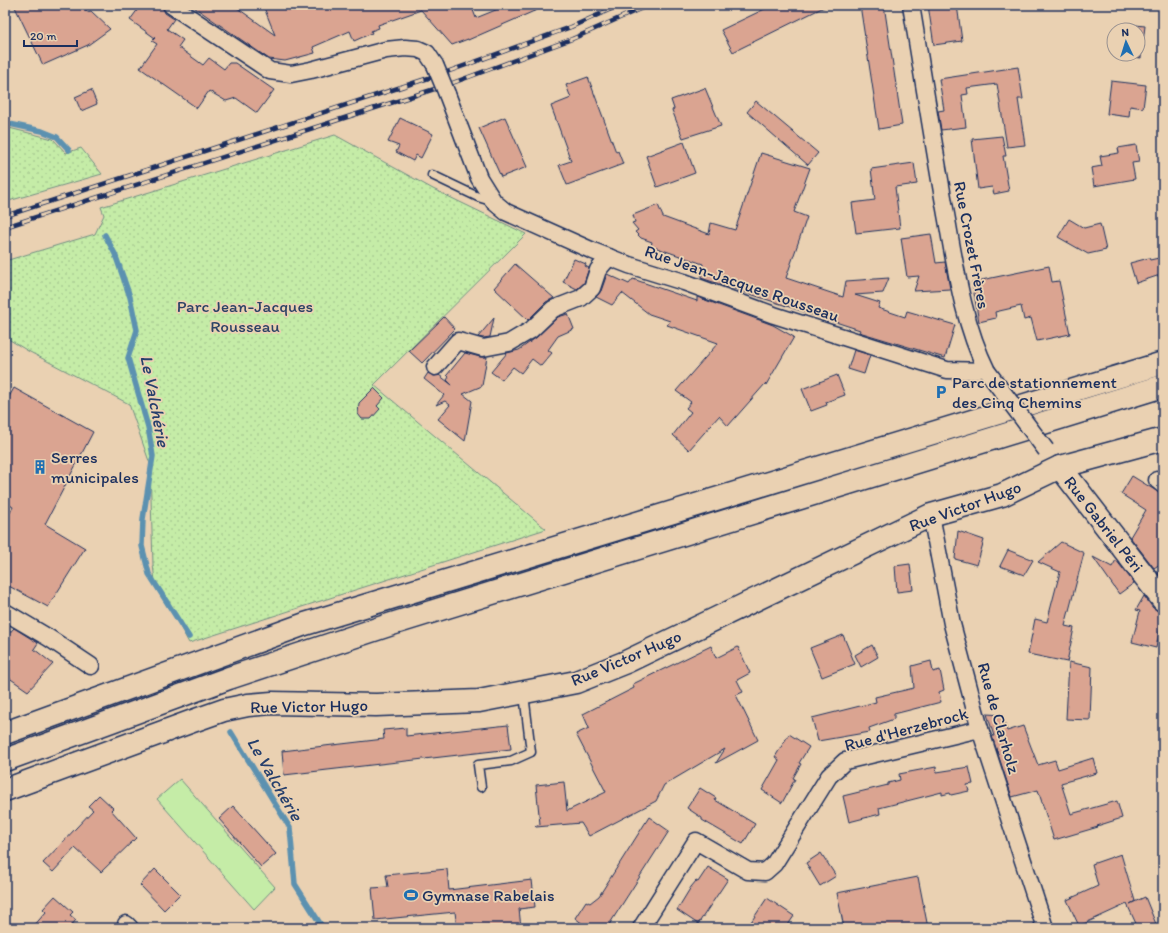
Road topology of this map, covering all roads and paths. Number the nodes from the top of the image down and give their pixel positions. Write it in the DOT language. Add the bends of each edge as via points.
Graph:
graph roads {
  1 [pos="171,5"];
  2 [pos="911,5"];
  3 [pos="432,174"];
  4 [pos="494,202"];
  5 [pos="608,257"];
  6 [pos="1163,363"];
  7 [pos="435,367"];
  8 [pos="987,371"];
  9 [pos="1163,386"];
  10 [pos="1163,440"];
  11 [pos="1060,467"];
  12 [pos="931,515"];
  13 [pos="1163,600"];
  14 [pos="8,618"];
  15 [pos="91,666"];
  16 [pos="524,693"];
  17 [pos="980,729"];
  18 [pos="5,733"];
  19 [pos="5,760"];
  20 [pos="481,787"];
  21 [pos="5,790"];
  22 [pos="641,928"];
  23 [pos="1045,928"];
  1 -- 4 [label="street, Rue Jean-Jacques Rousseau, bridge" via="270,71 291,74 386,50 405,48 427,53 436,65 479,178"];
  2 -- 8 [label="street, Rue Crozet Frères" via="953,254 967,320 975,347"];
  3 -- 4 [label="lane, Rue Jean-Jacques Rousseau" via="478,197"];
  4 -- 5 [label="street, Rue Jean-Jacques Rousseau" via="506,212"];
  5 -- 7 [label="street" via="598,270 592,288 582,298 553,309 531,330 509,342 483,348 458,341"];
  5 -- 8 [label="street, Rue Jean-Jacques Rousseau" via="774,315 948,370"];
  6 -- 18 [label="main road" via="305,624"];
  8 -- 11 [label="street, Rue Crozet Frères, bridge"];
  9 -- 19 [label="main road" via="392,624 229,678"];
  10 -- 11 [label="main road, Rue Victor Hugo"];
  11 -- 12 [label="main road, Rue Victor Hugo" via="1002,495"];
  11 -- 13 [label="main road, Rue Gabriel Péri"];
  12 -- 16 [label="main road, Rue Victor Hugo" via="626,662 576,682"];
  12 -- 17 [label="street, Rue de Clarholz" via="952,624"];
  14 -- 15 [label="street" via="49,638"];
  16 -- 20 [label="lane" via="531,752 511,761 478,765"];
  16 -- 21 [label="main road, Rue Victor Hugo" via="479,701 376,705 248,705 224,710"];
  17 -- 22 [label="street, Rue d'Herzebrock" via="845,761 829,776 774,864 765,872 748,871 696,841"];
  17 -- 23 [label="street, Rue de Clarholz"];
}
